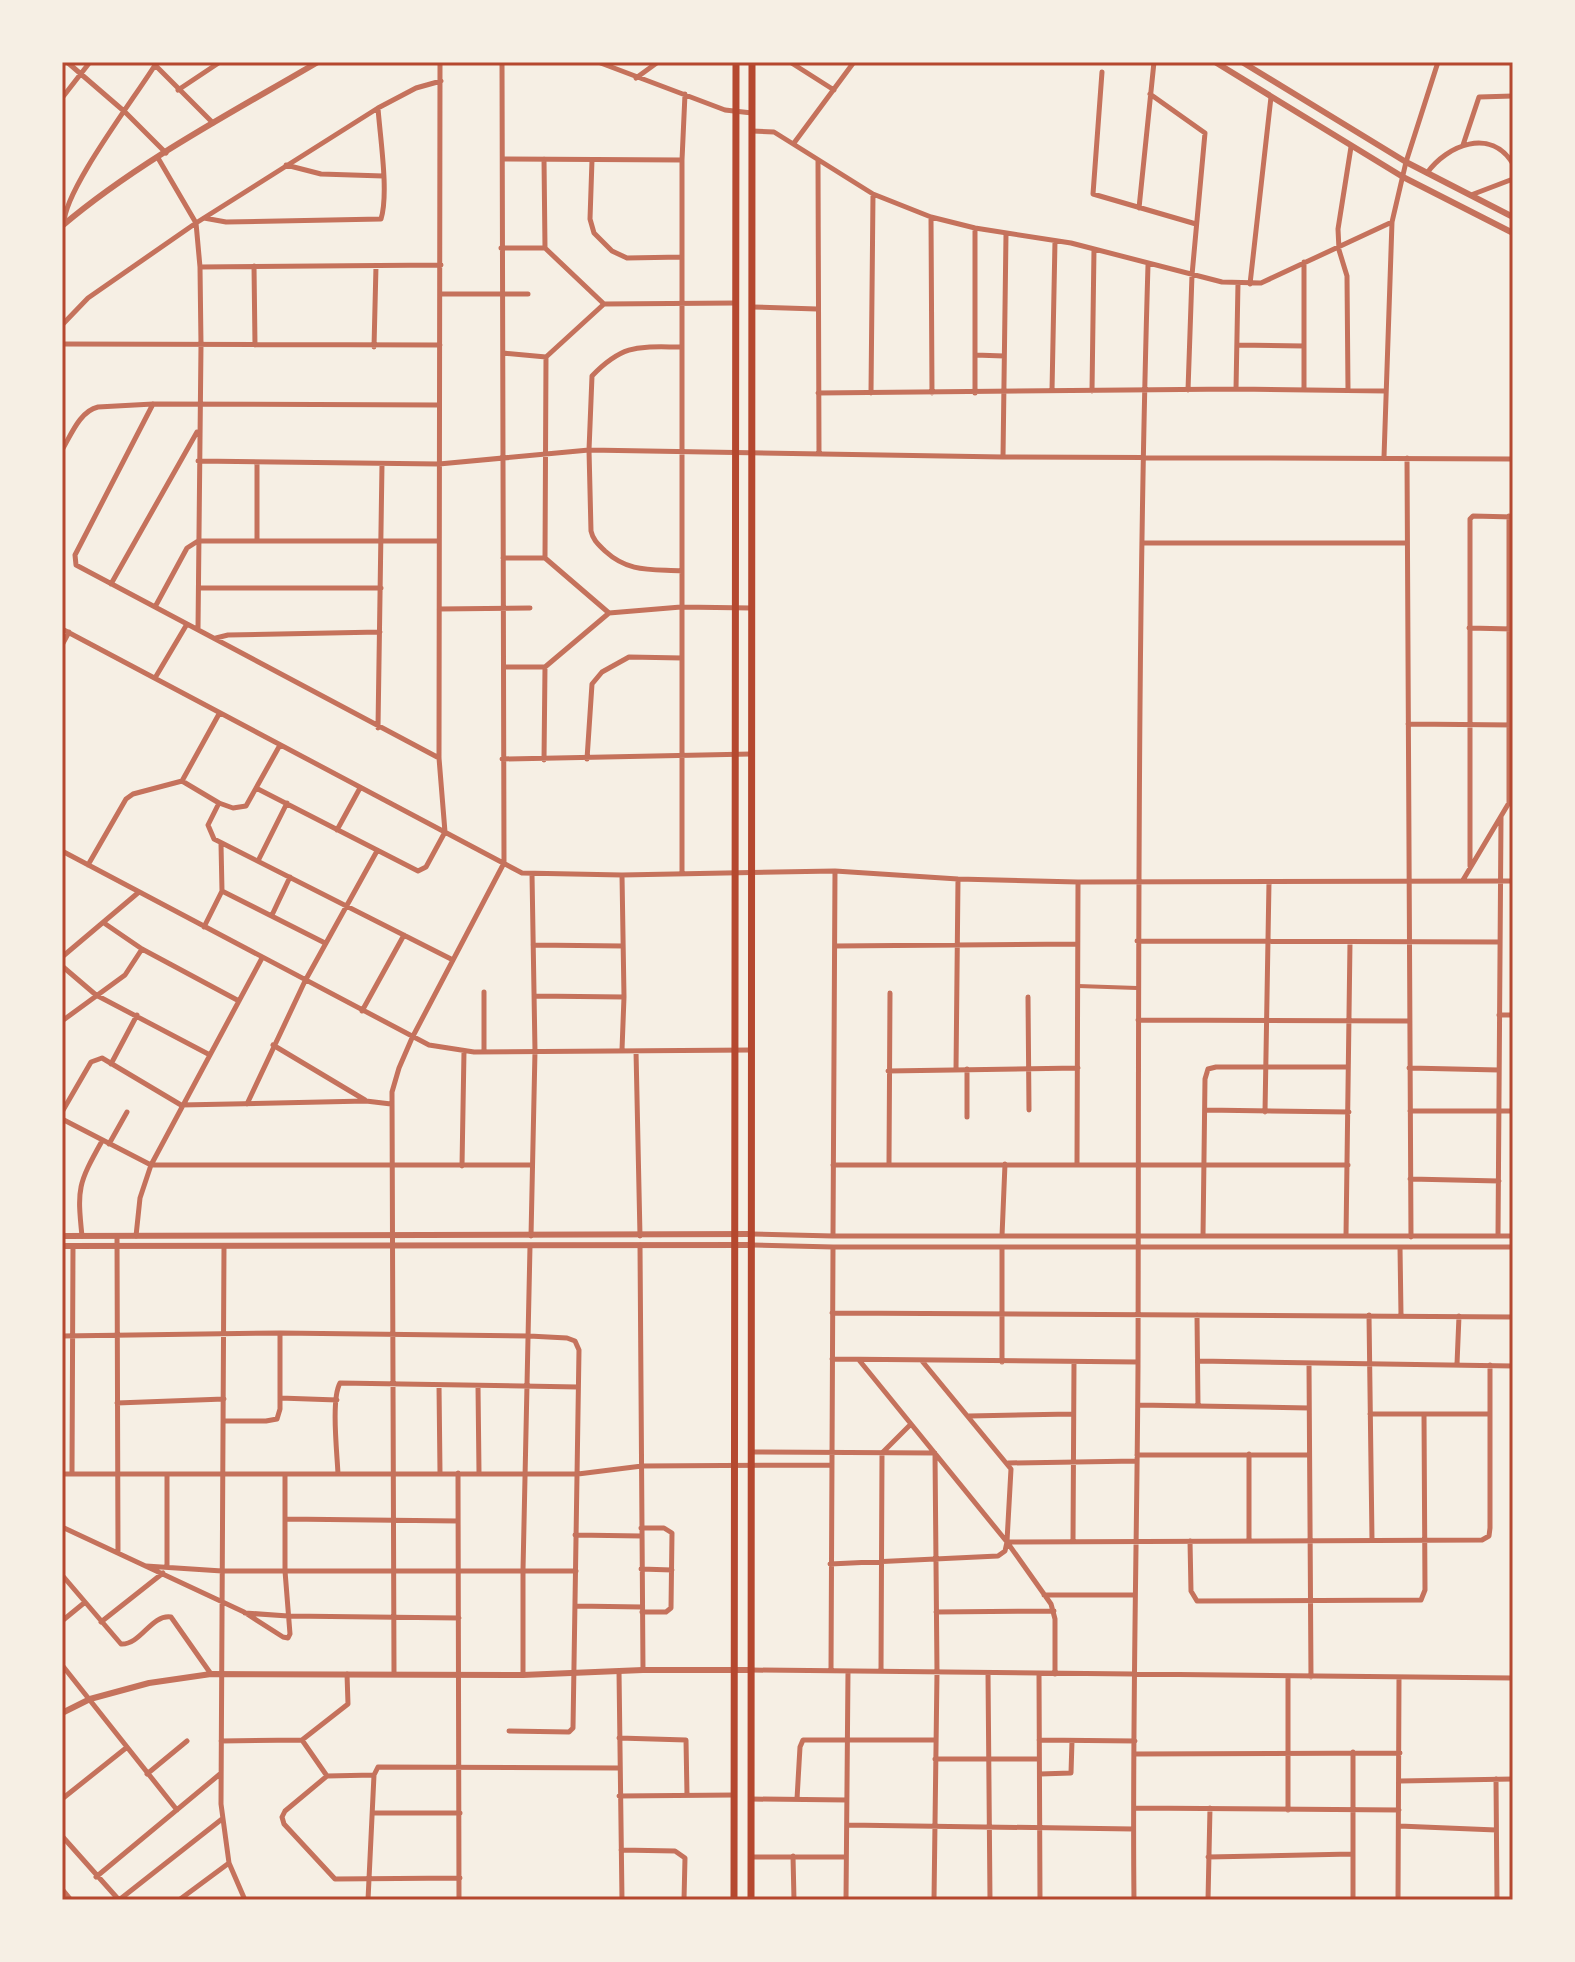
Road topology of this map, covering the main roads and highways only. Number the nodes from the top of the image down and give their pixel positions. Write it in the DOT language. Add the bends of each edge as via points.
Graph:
graph roads {
  1 [pos="736,62"];
  2 [pos="752,62"];
  3 [pos="734,1900"];
  4 [pos="751,1900"];
  1 -- 3 [label="main road"];
  2 -- 4 [label="main road"];
}
